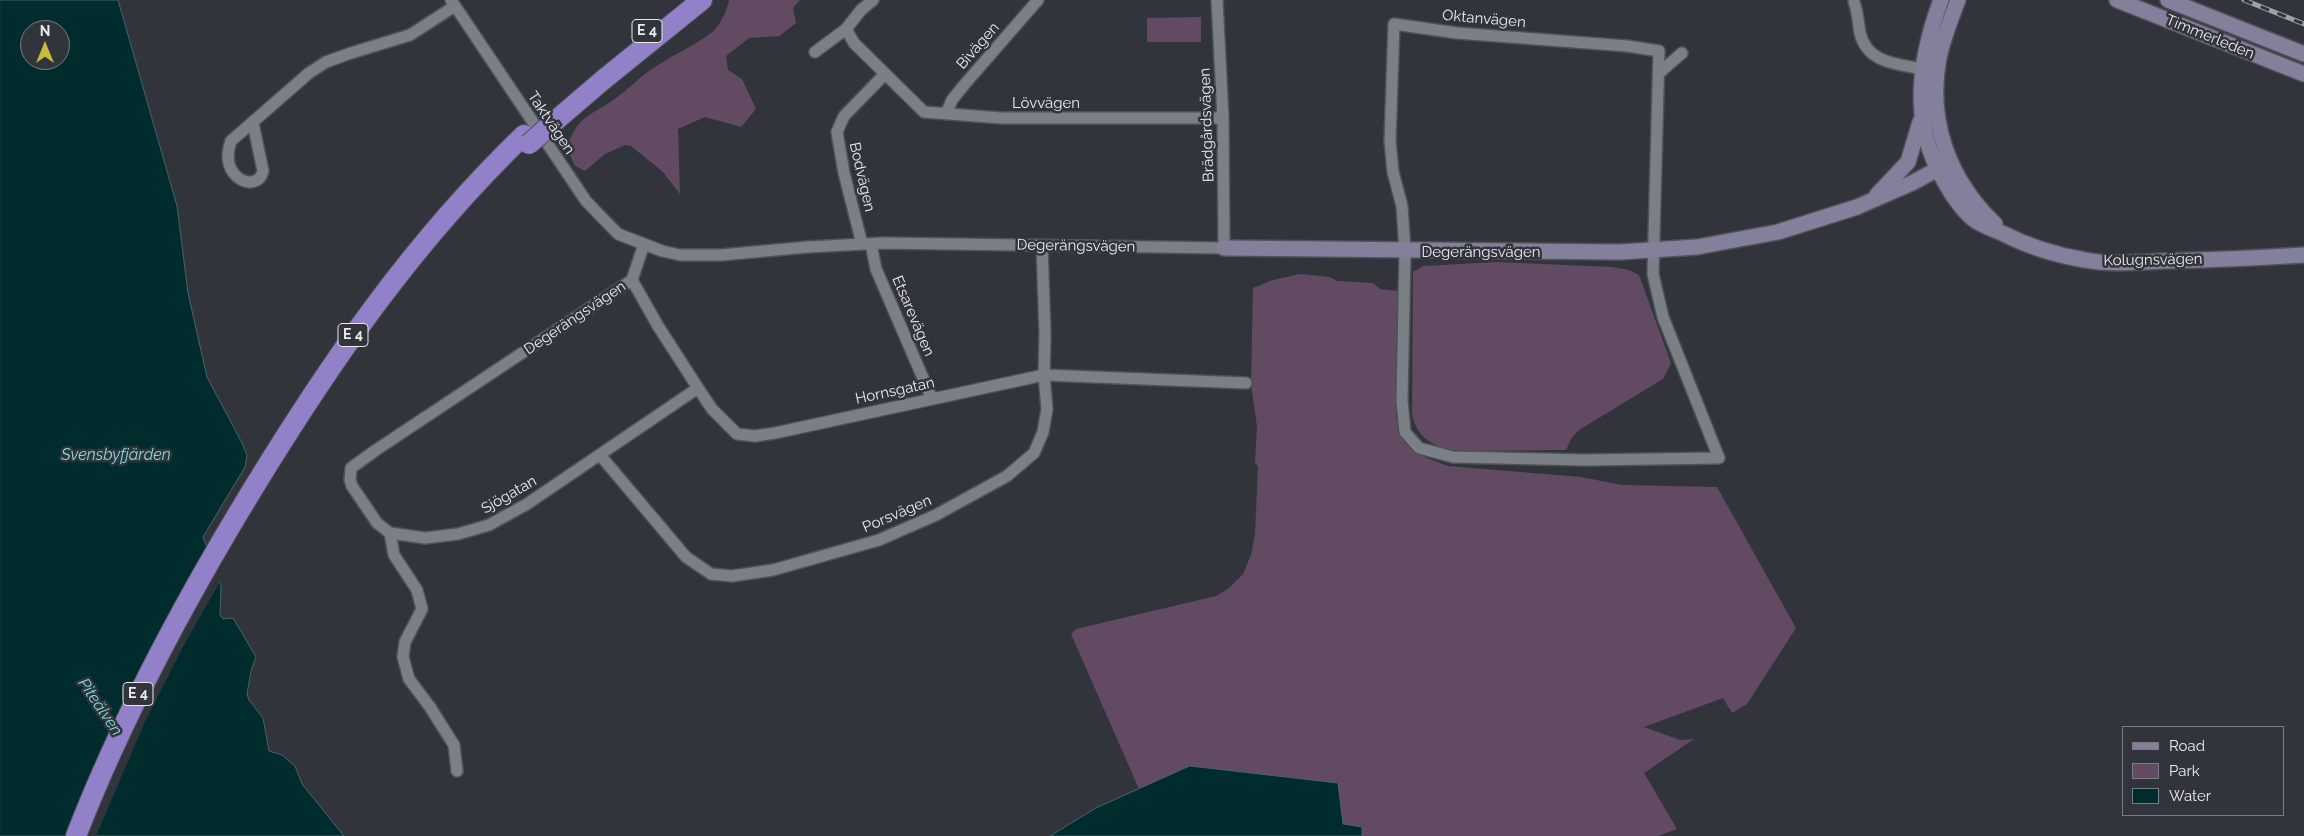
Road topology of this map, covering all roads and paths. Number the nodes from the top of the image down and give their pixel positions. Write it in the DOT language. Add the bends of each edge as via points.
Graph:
graph roads {
  1 [pos="685,0"];
  2 [pos="702,0"];
  3 [pos="873,0"];
  4 [pos="1038,0"];
  5 [pos="1216,0"];
  6 [pos="1958,0"];
  7 [pos="2117,0"];
  8 [pos="2168,0"];
  9 [pos="1940,1"];
  10 [pos="1854,2"];
  11 [pos="453,3"];
  12 [pos="846,29"];
  13 [pos="815,52"];
  14 [pos="1682,53"];
  15 [pos="2304,54"];
  16 [pos="1922,69"];
  17 [pos="1659,73"];
  18 [pos="886,74"];
  19 [pos="2304,74"];
  20 [pos="1922,113"];
  21 [pos="946,114"];
  22 [pos="1224,118"];
  23 [pos="253,122"];
  24 [pos="544,124"];
  25 [pos="1944,166"];
  26 [pos="1872,200"];
  27 [pos="644,244"];
  28 [pos="866,244"];
  29 [pos="1042,245"];
  30 [pos="1224,248"];
  31 [pos="1653,250"];
  32 [pos="1405,251"];
  33 [pos="2304,255"];
  34 [pos="632,280"];
  35 [pos="1044,375"];
  36 [pos="1246,382"];
  37 [pos="698,388"];
  38 [pos="932,399"];
  39 [pos="600,455"];
  40 [pos="390,533"];
  41 [pos="215,561"];
  42 [pos="456,771"];
  43 [pos="76,836"];
  44 [pos="86,836"];
  1 -- 24 [label="highway, E 4"];
  2 -- 24 [label="highway, E 4"];
  3 -- 12 [label="street"];
  4 -- 21 [label="street, Bivägen" via="964,85"];
  5 -- 22 [label="street, Brädgårdsvägen"];
  6 -- 25 [label="street, Kolugnsvägen" via="1939,57 1935,83"];
  7 -- 19 [label="street, Timmerleden"];
  8 -- 15 [label="street, Timmerleden"];
  9 -- 16 [label="street, Kolugnsvägen"];
  10 -- 16 [label="street" via="1860,34 1875,57"];
  11 -- 23 [label="street" via="410,35 326,62"];
  11 -- 27 [label="street, Taktvägen" via="586,201 618,234"];
  12 -- 13 [label="street"];
  12 -- 18 [label="street, Lövvägen" via="854,42"];
  14 -- 17 [label="street"];
  16 -- 20 [label="street, Kolugnsvägen"];
  17 -- 31 [label="street, Oktanvägen"];
  17 -- 32 [label="street, Oktanvägen" via="1659,51 1457,33 1394,24 1390,140 1393,172 1402,206"];
  18 -- 21 [label="street, Lövvägen" via="924,112"];
  18 -- 28 [label="street, Bodvägen" via="844,116 837,132 844,173"];
  20 -- 25 [label="street, Kolugnsvägen" via="1928,145"];
  20 -- 26 [label="street, Kolugnsvägen" via="1908,162"];
  21 -- 22 [label="street, Lövvägen" via="1001,118"];
  22 -- 30 [label="street, Brädgårdsvägen"];
  23 -- 23 [label="street" via="229,146 230,170 234,176 248,181 256,180 263,171"];
  24 -- 41 [label="highway, E 4, bridge" via="526,140 387,304"];
  25 -- 26 [label="street, Degerängsvägen"];
  25 -- 33 [label="street, Kolugnsvägen" via="2006,236 2044,252 2087,261 2130,262"];
  26 -- 31 [label="street, Degerängsvägen" via="1778,232 1697,247"];
  27 -- 28 [label="street, Degerängsvägen" via="680,255"];
  27 -- 34 [label="street, Degerängsvägen"];
  28 -- 29 [label="street, Degerängsvägen"];
  28 -- 38 [label="street, Etsarevägen"];
  29 -- 30 [label="street, Degerängsvägen"];
  29 -- 35 [label="street, Porsvägen"];
  30 -- 32 [label="street, Degerängsvägen"];
  31 -- 32 [label="street, Degerängsvägen"];
  31 -- 32 [label="street, Oktanvägen" via="1654,274 1663,318 1719,458 1453,458 1419,448 1405,432 1402,401"];
  34 -- 37 [label="street, Hornsgatan"];
  34 -- 40 [label="street, Degerängsvägen" via="352,468 349,474 352,486 377,523"];
  35 -- 36 [label="street, Hornsgatan"];
  35 -- 38 [label="street, Hornsgatan"];
  35 -- 39 [label="street, Porsvägen" via="1047,409 1043,432 1034,453 1007,476 936,515 879,540 773,570 732,576 711,574 698,567"];
  37 -- 38 [label="street, Hornsgatan" via="712,409 737,434 755,436"];
  37 -- 39 [label="street, Sjögatan"];
  39 -- 40 [label="street, Sjögatan" via="527,504 489,525 458,534 425,538"];
  40 -- 42 [label="street" via="394,555 417,590 422,609 405,642 403,657 409,680 454,745"];
  41 -- 43 [label="highway, E 4" via="161,649 129,712"];
  41 -- 44 [label="highway, E 4" via="138,714"];
}
